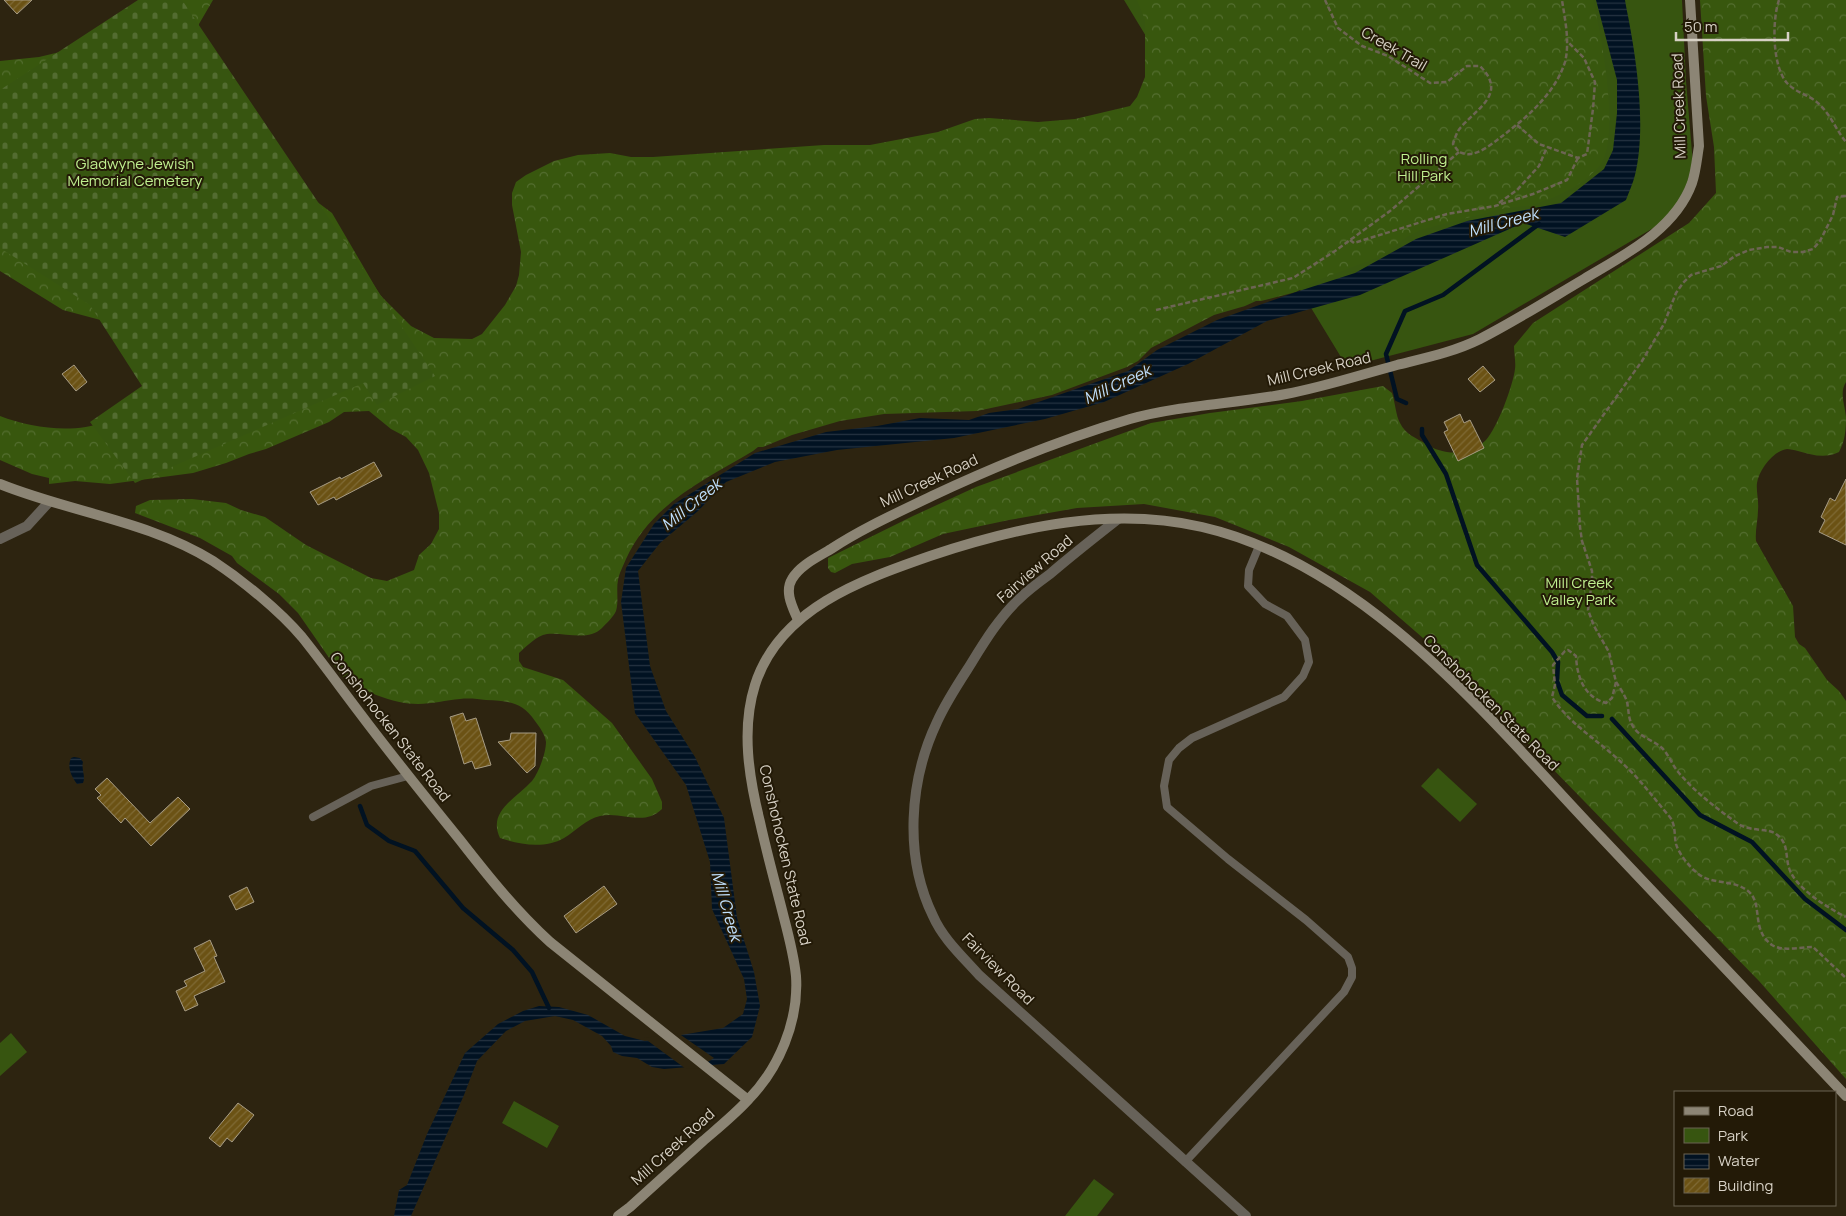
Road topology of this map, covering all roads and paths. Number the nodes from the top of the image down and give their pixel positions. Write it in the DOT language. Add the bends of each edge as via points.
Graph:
graph roads {
  1 [pos="1324,0"];
  2 [pos="1562,0"];
  3 [pos="1690,0"];
  4 [pos="1779,0"];
  5 [pos="1568,41"];
  6 [pos="1517,125"];
  7 [pos="1846,142"];
  8 [pos="1547,147"];
  9 [pos="1459,152"];
  10 [pos="1578,158"];
  11 [pos="1846,196"];
  12 [pos="1495,206"];
  13 [pos="1350,240"];
  14 [pos="1156,310"];
  15 [pos="0,484"];
  16 [pos="49,502"];
  17 [pos="1118,519"];
  18 [pos="0,539"];
  19 [pos="1259,546"];
  20 [pos="798,620"];
  21 [pos="1616,682"];
  22 [pos="408,776"];
  23 [pos="313,816"];
  24 [pos="1846,917"];
  25 [pos="1846,978"];
  26 [pos="1846,1096"];
  27 [pos="748,1100"];
  28 [pos="1186,1162"];
  29 [pos="618,1216"];
  30 [pos="1246,1216"];
  1 -- 9 [label="path, Creek Trail" via="1338,28 1362,46 1388,56 1430,83 1446,82 1467,66 1480,66 1487,73 1492,86 1489,98 1460,128 1453,144"];
  2 -- 5 [label="path"];
  3 -- 20 [label="main road, Mill Creek Road" via="1699,146 1696,168 1683,203 1654,234 1478,340 1399,365 1284,394 1132,418 981,473 864,528 804,566 789,586 791,604"];
  4 -- 7 [label="path" via="1775,45 1781,74 1798,93 1818,103"];
  5 -- 6 [label="path" via="1564,62 1555,82"];
  5 -- 10 [label="path" via="1584,58 1595,82 1586,154"];
  6 -- 8 [label="path"];
  6 -- 9 [label="path" via="1487,148 1470,154"];
  8 -- 10 [label="path"];
  8 -- 12 [label="path" via="1539,166 1517,190"];
  9 -- 13 [label="path" via="1390,211"];
  10 -- 12 [label="path" via="1567,180"];
  11 -- 21 [label="path" via="1837,197 1833,215 1813,249 1803,252 1778,247 1749,250 1721,266 1691,275 1676,292 1664,324 1642,361 1582,445 1578,478 1580,527 1592,571 1588,610 1609,652"];
  12 -- 13 [label="path" via="1446,214 1354,243"];
  13 -- 14 [label="path" via="1292,278"];
  15 -- 16 [label="main road, Conshohocken State Road"];
  16 -- 18 [label="street" via="27,526"];
  16 -- 22 [label="main road, Conshohocken State Road" via="180,543 213,561 250,588 300,636"];
  17 -- 19 [label="main road, Conshohocken State Road" via="1187,524"];
  17 -- 20 [label="main road, Conshohocken State Road" via="1051,524 952,549 862,582"];
  17 -- 28 [label="street, Fairview Road" via="1018,599 989,636 948,700 926,749 918,778 914,836 923,892 933,918 954,948"];
  19 -- 26 [label="main road, Conshohocken State Road" via="1298,564 1345,592 1386,621 1437,666"];
  19 -- 28 [label="lane" via="1249,570 1248,586 1265,604 1286,616 1305,640 1309,662 1284,697 1192,738 1178,748 1169,760 1164,786 1167,808 1348,957 1352,977 1344,992"];
  20 -- 27 [label="main road, Conshohocken State Road" via="784,633 764,664 756,682 748,718 752,784 793,953 796,989 785,1043 768,1074"];
  21 -- 24 [label="path" via="1634,729 1662,748 1693,788 1729,817 1753,830 1776,833 1786,846 1789,870 1795,879 1819,901"];
  21 -- 25 [label="path" via="1612,698 1606,703 1598,701 1582,685 1576,656 1568,650 1553,665 1555,685 1552,697 1582,731 1620,760 1671,818 1676,845 1694,871 1704,879 1724,881 1749,892 1764,938 1773,946 1812,948"];
  22 -- 23 [label="lane" via="371,786"];
  22 -- 27 [label="main road, Conshohocken State Road" via="529,923"];
  27 -- 29 [label="main road, Mill Creek Road"];
  28 -- 30 [label="street, Fairview Road"];
}
